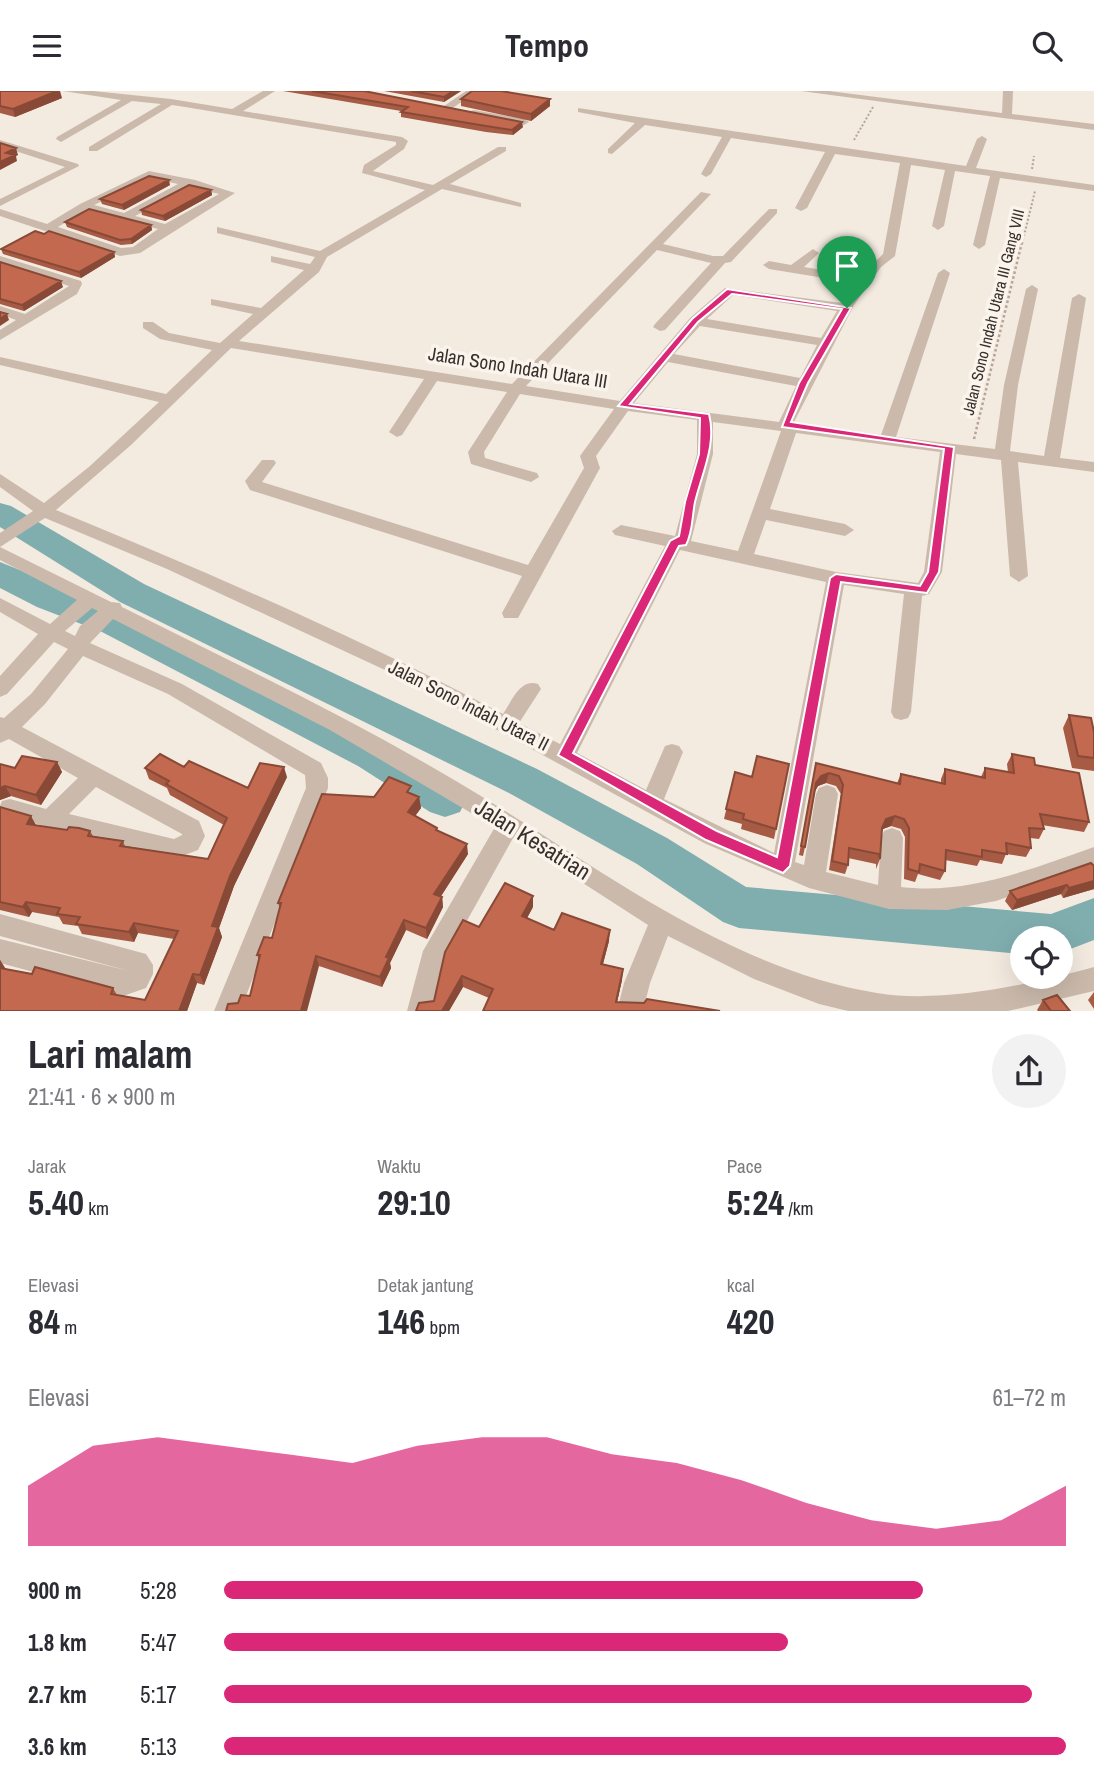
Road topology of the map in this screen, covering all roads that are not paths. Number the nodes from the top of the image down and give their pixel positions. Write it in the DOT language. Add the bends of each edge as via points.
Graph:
graph roads {
  1 [pos="68,91"];
  2 [pos="270,91"];
  3 [pos="463,91"];
  4 [pos="472,91"];
  5 [pos="806,91"];
  6 [pos="1008,91"];
  7 [pos="181,92"];
  8 [pos="129,99"];
  9 [pos="167,102"];
  10 [pos="444,107"];
  11 [pos="581,110"];
  12 [pos="234,112"];
  13 [pos="1007,116"];
  14 [pos="524,122"];
  15 [pos="642,122"];
  16 [pos="1094,127"];
  17 [pos="728,135"];
  18 [pos="61,139"];
  19 [pos="982,139"];
  20 [pos="0,143"];
  21 [pos="93,149"];
  22 [pos="502,149"];
  23 [pos="832,149"];
  24 [pos="612,151"];
  25 [pos="906,160"];
  26 [pos="951,166"];
  27 [pos="970,169"];
  28 [pos="1088,170"];
  29 [pos="996,173"];
  30 [pos="706,174"];
  31 [pos="191,182"];
  32 [pos="436,187"];
  33 [pos="1091,187"];
  34 [pos="705,194"];
  35 [pos="0,203"];
  36 [pos="517,205"];
  37 [pos="84,206"];
  38 [pos="801,208"];
  39 [pos="773,211"];
  40 [pos="0,212"];
  41 [pos="123,218"];
  42 [pos="938,226"];
  43 [pos="50,228"];
  44 [pos="167,228"];
  45 [pos="221,230"];
  46 [pos="979,245"];
  47 [pos="654,246"];
  48 [pos="813,253"];
  49 [pos="322,255"];
  50 [pos="275,259"];
  51 [pos="0,260"];
  52 [pos="720,261"];
  53 [pos="769,265"];
  54 [pos="314,269"];
  55 [pos="794,269"];
  56 [pos="944,273"];
  57 [pos="862,280"];
  58 [pos="1032,289"];
  59 [pos="1079,298"];
  60 [pos="216,302"];
  61 [pos="847,308"];
  62 [pos="0,310"];
  63 [pos="261,312"];
  64 [pos="26,319"];
  65 [pos="695,321"];
  66 [pos="148,325"];
  67 [pos="660,327"];
  68 [pos="0,336"];
  69 [pos="827,343"];
  70 [pos="224,346"];
  71 [pos="666,357"];
  72 [pos="0,361"];
  73 [pos="434,375"];
  74 [pos="804,383"];
  75 [pos="517,387"];
  76 [pos="167,399"];
  77 [pos="623,406"];
  78 [pos="705,416"];
  79 [pos="788,425"];
  80 [pos="397,432"];
  81 [pos="887,439"];
  82 [pos="949,447"];
  83 [pos="1005,455"];
  84 [pos="1051,461"];
  85 [pos="268,463"];
  86 [pos="1094,467"];
  87 [pos="531,477"];
  88 [pos="0,479"];
  89 [pos="760,513"];
  90 [pos="38,517"];
  91 [pos="845,530"];
  92 [pos="621,531"];
  93 [pos="679,542"];
  94 [pos="1,545"];
  95 [pos="744,558"];
  96 [pos="533,573"];
  97 [pos="1019,576"];
  98 [pos="836,578"];
  99 [pos="913,590"];
  100 [pos="0,604"];
  101 [pos="99,605"];
  102 [pos="511,614"];
  103 [pos="51,633"];
  104 [pos="82,638"];
  105 [pos="0,689"];
  106 [pos="531,689"];
  107 [pos="901,712"];
  108 [pos="506,725"];
  109 [pos="2,729"];
  110 [pos="672,752"];
  111 [pos="565,755"];
  112 [pos="94,776"];
  113 [pos="827,794"];
  114 [pos="651,803"];
  115 [pos="10,808"];
  116 [pos="50,819"];
  117 [pos="509,824"];
  118 [pos="892,838"];
  119 [pos="1094,857"];
  120 [pos="783,866"];
  121 [pos="813,878"];
  122 [pos="889,898"];
  123 [pos="662,921"];
  124 [pos="0,925"];
  125 [pos="0,951"];
  126 [pos="1094,979"];
  127 [pos="227,1011"];
  128 [pos="420,1011"];
  129 [pos="630,1011"];
  1 -- 8 [label="street"];
  2 -- 12 [label="street"];
  3 -- 10 [label="street"];
  4 -- 10 [label="street"];
  5 -- 13 [label="street"];
  6 -- 13 [label="street"];
  7 -- 9 [label="street"];
  8 -- 9 [label="street"];
  8 -- 18 [label="street"];
  9 -- 12 [label="street"];
  9 -- 21 [label="street"];
  10 -- 14 [label="street"];
  11 -- 15 [label="street"];
  12 -- 32 [label="street" via="398,139 403,141 400,147 368,166 367,173"];
  13 -- 16 [label="street"];
  15 -- 17 [label="street"];
  15 -- 24 [label="street"];
  17 -- 23 [label="street"];
  17 -- 30 [label="street"];
  19 -- 27 [label="street"];
  20 -- 35 [label="street" via="74,166"];
  22 -- 32 [label="street"];
  23 -- 25 [label="street"];
  23 -- 38 [label="street"];
  25 -- 26 [label="street"];
  25 -- 57 [label="street" via="888,256 880,258"];
  26 -- 27 [label="street"];
  26 -- 42 [label="street"];
  27 -- 29 [label="street"];
  28 -- 33 [label="street"];
  29 -- 33 [label="street"];
  29 -- 46 [label="street"];
  31 -- 37 [label="street" via="142,175"];
  31 -- 41 [label="street"];
  31 -- 44 [label="street" via="229,193"];
  32 -- 36 [label="street"];
  32 -- 49 [label="street"];
  34 -- 47 [label="street"];
  37 -- 41 [label="street"];
  37 -- 43 [label="street"];
  39 -- 52 [label="street" via="735,253"];
  40 -- 43 [label="street"];
  41 -- 44 [label="street"];
  43 -- 44 [label="street" via="124,253"];
  45 -- 49 [label="street"];
  47 -- 52 [label="street"];
  47 -- 75 [label="street"];
  48 -- 55 [label="street"];
  49 -- 54 [label="street"];
  50 -- 54 [label="street"];
  51 -- 64 [label="street" via="76,284"];
  52 -- 67 [label="street"];
  53 -- 55 [label="street"];
  54 -- 63 [label="street"];
  55 -- 57 [label="street"];
  56 -- 81 [label="street"];
  57 -- 61 [label="street"];
  58 -- 83 [label="street" via="1011,385"];
  59 -- 84 [label="street"];
  60 -- 63 [label="street"];
  61 -- 65 [label="street" via="730,291"];
  61 -- 69 [label="street"];
  62 -- 64 [label="street"];
  63 -- 70 [label="street"];
  64 -- 68 [label="street"];
  65 -- 69 [label="street"];
  65 -- 71 [label="street"];
  66 -- 70 [label="street, Jalan Sono Indah Utara III" via="165,336"];
  69 -- 74 [label="street"];
  70 -- 73 [label="street, Jalan Sono Indah Utara III"];
  70 -- 76 [label="street"];
  71 -- 74 [label="street"];
  71 -- 77 [label="street"];
  72 -- 76 [label="street"];
  73 -- 75 [label="street, Jalan Sono Indah Utara III"];
  73 -- 80 [label="street"];
  74 -- 79 [label="street"];
  75 -- 77 [label="street, Jalan Sono Indah Utara III"];
  75 -- 87 [label="street" via="475,457"];
  76 -- 90 [label="street"];
  77 -- 78 [label="street, Jalan Sono Indah Utara III"];
  77 -- 96 [label="street" via="588,456 592,468"];
  78 -- 79 [label="street, Jalan Sono Indah Utara III"];
  78 -- 93 [label="street" via="705,454"];
  79 -- 81 [label="street, Jalan Sono Indah Utara III"];
  79 -- 89 [label="street"];
  81 -- 82 [label="street, Jalan Sono Indah Utara III"];
  82 -- 83 [label="street, Jalan Sono Indah Utara III"];
  82 -- 99 [label="street" via="933,572 923,590"];
  83 -- 84 [label="street, Jalan Sono Indah Utara III"];
  83 -- 97 [label="street"];
  84 -- 86 [label="street, Jalan Sono Indah Utara III"];
  85 -- 96 [label="street" via="253,481 256,486"];
  88 -- 90 [label="street, Jalan Sono Indah Utara II"];
  89 -- 91 [label="street"];
  89 -- 95 [label="street"];
  90 -- 94 [label="street"];
  90 -- 108 [label="street, Jalan Sono Indah Utara II" via="173,565 326,634"];
  92 -- 93 [label="street"];
  93 -- 95 [label="street"];
  93 -- 111 [label="street"];
  94 -- 101 [label="street, Jalan Kesatrian"];
  95 -- 98 [label="street"];
  96 -- 102 [label="street"];
  98 -- 99 [label="street"];
  98 -- 120 [label="street"];
  99 -- 107 [label="street"];
  100 -- 103 [label="street"];
  101 -- 103 [label="street" via="67,619"];
  101 -- 104 [label="street"];
  101 -- 117 [label="street, Jalan Kesatrian" via="446,786"];
  103 -- 104 [label="street"];
  103 -- 105 [label="street"];
  104 -- 109 [label="street" via="51,684"];
  104 -- 127 [label="street" via="301,759 317,778"];
  106 -- 108 [label="street"];
  108 -- 111 [label="street, Jalan Sono Indah Utara II"];
  109 -- 112 [label="street"];
  110 -- 114 [label="street"];
  111 -- 114 [label="street, Jalan Sono Indah Utara II"];
  112 -- 116 [label="street"];
  112 -- 116 [label="street" via="191,828 194,836 190,843 174,849"];
  113 -- 121 [label="street"];
  114 -- 120 [label="street, Jalan Sono Indah Utara II" via="753,856"];
  115 -- 116 [label="street"];
  117 -- 123 [label="street, Jalan Kesatrian"];
  117 -- 128 [label="street" via="432,959"];
  118 -- 122 [label="street"];
  119 -- 122 [label="street, Jalan Sono Indah Utara II" via="984,893 926,901"];
  120 -- 121 [label="street, Jalan Sono Indah Utara II"];
  121 -- 122 [label="street, Jalan Sono Indah Utara II"];
  123 -- 126 [label="street, Jalan Kesatrian" via="788,980 880,1007 992,1004"];
  123 -- 129 [label="street"];
  124 -- 125 [label="street" via="137,962 142,972 132,984 123,984"];
}
